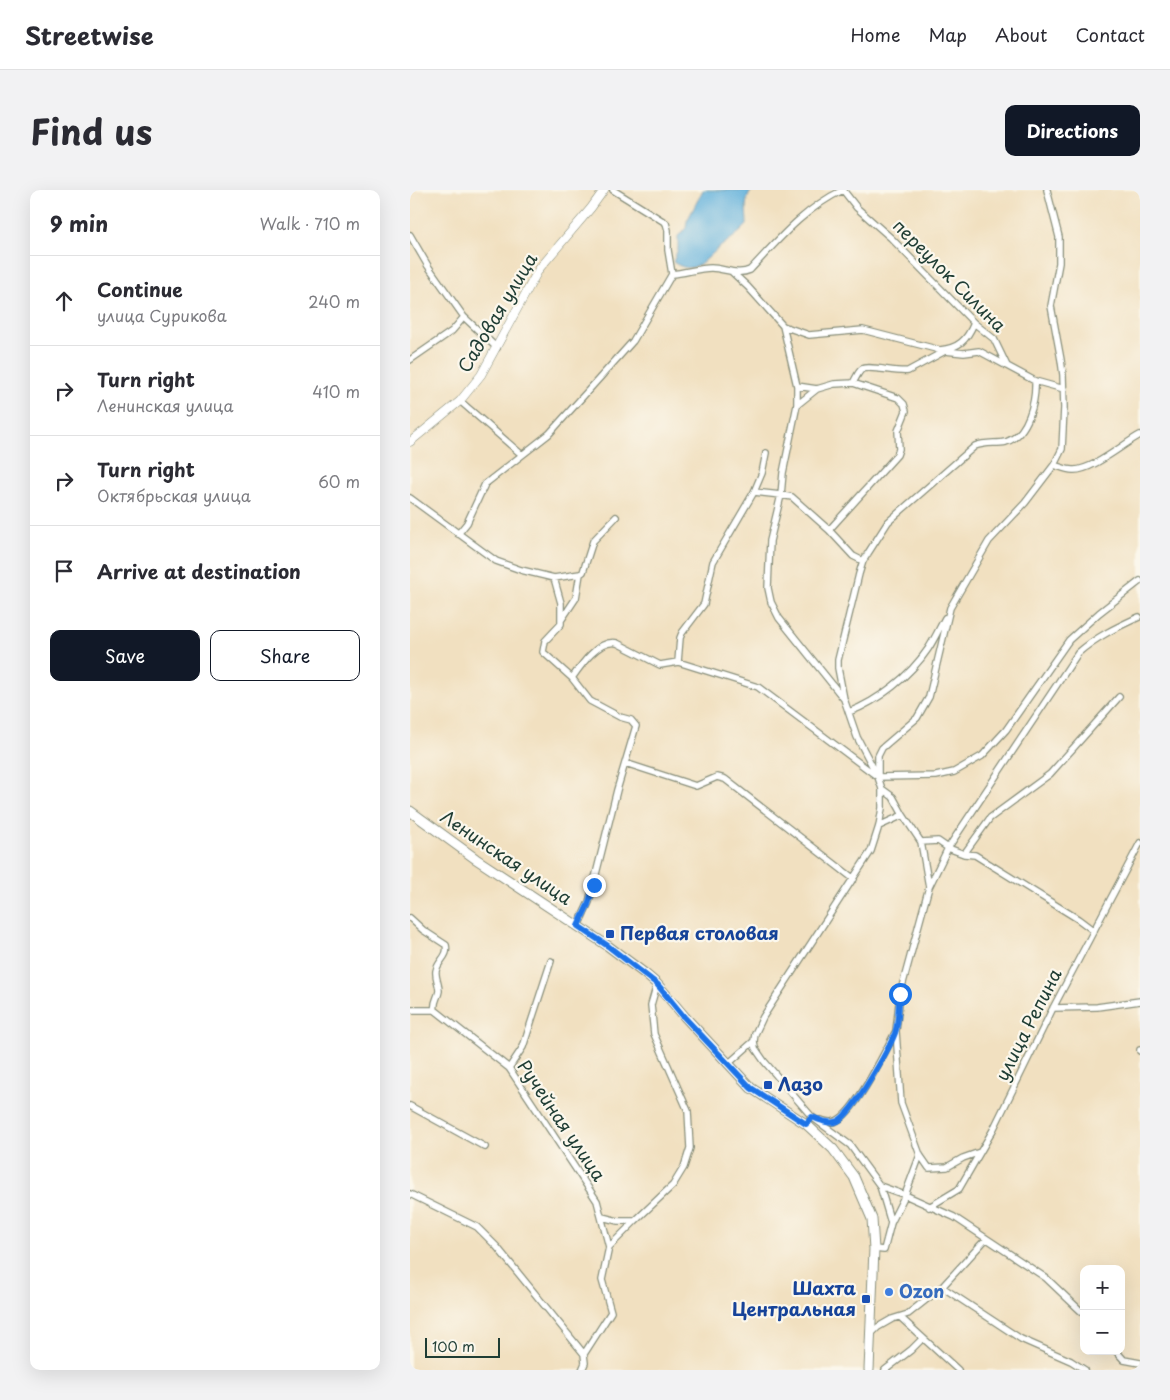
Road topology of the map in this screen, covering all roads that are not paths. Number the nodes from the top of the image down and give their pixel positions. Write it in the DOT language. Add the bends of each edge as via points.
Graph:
graph roads {
  1 [pos="604,190"];
  2 [pos="613,190"];
  3 [pos="843,190"];
  4 [pos="1047,190"];
  5 [pos="410,235"];
  6 [pos="732,272"];
  7 [pos="672,274"];
  8 [pos="464,317"];
  9 [pos="974,323"];
  10 [pos="783,326"];
  11 [pos="497,348"];
  12 [pos="943,351"];
  13 [pos="410,360"];
  14 [pos="1007,366"];
  15 [pos="1035,381"];
  16 [pos="853,383"];
  17 [pos="797,386"];
  18 [pos="817,389"];
  19 [pos="1064,389"];
  20 [pos="460,400"];
  21 [pos="797,405"];
  22 [pos="1140,435"];
  23 [pos="410,442"];
  24 [pos="766,453"];
  25 [pos="521,454"];
  26 [pos="1054,465"];
  27 [pos="754,492"];
  28 [pos="781,495"];
  29 [pos="410,498"];
  30 [pos="616,517"];
  31 [pos="829,530"];
  32 [pos="458,534"];
  33 [pos="863,561"];
  34 [pos="580,574"];
  35 [pos="554,578"];
  36 [pos="1140,581"];
  37 [pos="948,617"];
  38 [pos="1140,617"];
  39 [pos="562,618"];
  40 [pos="678,662"];
  41 [pos="572,678"];
  42 [pos="1119,697"];
  43 [pos="844,699"];
  44 [pos="849,712"];
  45 [pos="625,763"];
  46 [pos="878,776"];
  47 [pos="882,789"];
  48 [pos="411,813"];
  49 [pos="903,815"];
  50 [pos="879,826"];
  51 [pos="920,842"];
  52 [pos="1140,843"];
  53 [pos="948,848"];
  54 [pos="964,854"];
  55 [pos="854,879"];
  56 [pos="929,887"];
  57 [pos="410,918"];
  58 [pos="578,926"];
  59 [pos="1094,932"];
  60 [pos="551,961"];
  61 [pos="657,984"];
  62 [pos="1140,1001"];
  63 [pos="1053,1008"];
  64 [pos="410,1010"];
  65 [pos="435,1010"];
  66 [pos="896,1031"];
  67 [pos="754,1041"];
  68 [pos="728,1064"];
  69 [pos="509,1068"];
  70 [pos="410,1106"];
  71 [pos="809,1121"];
  72 [pos="832,1130"];
  73 [pos="485,1147"];
  74 [pos="833,1149"];
  75 [pos="981,1152"];
  76 [pos="920,1155"];
  77 [pos="880,1186"];
  78 [pos="410,1194"];
  79 [pos="905,1195"];
  80 [pos="929,1207"];
  81 [pos="602,1217"];
  82 [pos="635,1221"];
  83 [pos="891,1223"];
  84 [pos="986,1238"];
  85 [pos="610,1247"];
  86 [pos="874,1249"];
  87 [pos="942,1287"];
  88 [pos="1080,1310"];
  89 [pos="900,1317"];
  90 [pos="869,1335"];
  91 [pos="923,1338"];
  92 [pos="584,1354"];
  93 [pos="1120,1355"];
  94 [pos="1140,1363"];
  95 [pos="582,1370"];
  96 [pos="868,1370"];
  97 [pos="885,1370"];
  98 [pos="958,1370"];
  99 [pos="1085,1370"];
  1 -- 11 [label="street, Садовая улица" via="539,269"];
  2 -- 7 [label="street" via="666,223"];
  3 -- 6 [label="street" via="799,218 750,270"];
  3 -- 9 [label="street, переулок Силина" via="857,208"];
  4 -- 19 [label="street" via="1058,237 1059,264 1051,306"];
  5 -- 8 [label="street"];
  6 -- 7 [label="street" via="710,268"];
  6 -- 10 [label="street"];
  7 -- 25 [label="street" via="633,341 548,434"];
  8 -- 11 [label="street"];
  8 -- 13 [label="street" via="452,331"];
  9 -- 12 [label="street" via="961,344"];
  9 -- 14 [label="street, переулок Силина" via="994,339"];
  10 -- 12 [label="street" via="809,335 863,330"];
  10 -- 17 [label="street"];
  11 -- 20 [label="street, Садовая улица" via="481,375"];
  12 -- 14 [label="street" via="979,351"];
  12 -- 16 [label="street" via="908,371 866,368"];
  14 -- 15 [label="street"];
  15 -- 19 [label="street"];
  15 -- 33 [label="street" via="1033,410 1020,431 1007,441 975,446 888,522"];
  16 -- 18 [label="street"];
  16 -- 31 [label="street" via="898,398 906,411 898,430 897,455"];
  17 -- 18 [label="street"];
  17 -- 21 [label="street"];
  18 -- 21 [label="street"];
  19 -- 26 [label="street" via="1062,448"];
  20 -- 23 [label="street, Садовая улица"];
  20 -- 25 [label="street"];
  21 -- 28 [label="street"];
  22 -- 26 [label="street" via="1096,463 1077,470"];
  24 -- 27 [label="street"];
  25 -- 32 [label="street" via="485,484 467,523"];
  26 -- 37 [label="street" via="1025,503 989,541 950,608"];
  27 -- 28 [label="street"];
  27 -- 40 [label="street" via="713,562 704,604 680,638"];
  28 -- 31 [label="street" via="792,497"];
  28 -- 43 [label="street" via="770,541 770,602 779,618"];
  29 -- 32 [label="street"];
  30 -- 34 [label="street" via="593,541"];
  31 -- 33 [label="street" via="853,556"];
  32 -- 35 [label="street" via="496,561"];
  33 -- 43 [label="street" via="838,660"];
  34 -- 35 [label="street"];
  34 -- 39 [label="street" via="576,598"];
  35 -- 39 [label="street"];
  36 -- 46 [label="street" via="1069,640 1006,730 982,756 954,772 936,776"];
  37 -- 44 [label="street" via="910,670 866,705"];
  37 -- 46 [label="street" via="929,697 917,718 882,748 878,756"];
  38 -- 53 [label="street" via="1091,642 1078,653"];
  39 -- 41 [label="street" via="561,624 545,641 543,652"];
  40 -- 41 [label="street" via="660,665 612,642 598,649"];
  40 -- 46 [label="street" via="758,687"];
  41 -- 45 [label="street" via="590,702 635,723"];
  42 -- 54 [label="street" via="1050,774 990,818"];
  43 -- 44 [label="street"];
  44 -- 46 [label="street" via="857,737"];
  45 -- 55 [label="street" via="696,786 717,777 725,779"];
  45 -- 58 [label="street" via="590,902"];
  46 -- 47 [label="street"];
  47 -- 49 [label="street" via="893,797"];
  47 -- 50 [label="street"];
  48 -- 58 [label="main road, Ленинская улица"];
  49 -- 50 [label="street"];
  49 -- 51 [label="street"];
  50 -- 55 [label="street" via="871,851"];
  51 -- 53 [label="street" via="938,841"];
  51 -- 56 [label="street"];
  52 -- 59 [label="street, улица Репина"];
  53 -- 54 [label="street"];
  53 -- 56 [label="street"];
  54 -- 59 [label="street" via="975,855"];
  55 -- 67 [label="street" via="763,1017"];
  56 -- 66 [label="street" via="900,994"];
  57 -- 65 [label="street" via="446,945 447,954 436,969 439,991 434,1001"];
  58 -- 61 [label="main road, Ленинская улица"];
  59 -- 63 [label="street, улица Репина"];
  60 -- 69 [label="street" via="523,1047"];
  61 -- 68 [label="main road, Ленинская улица"];
  61 -- 82 [label="street" via="651,1005 654,1034 688,1111 690,1148 674,1185"];
  62 -- 63 [label="street"];
  63 -- 75 [label="street, улица Репина"];
  64 -- 65 [label="street"];
  65 -- 69 [label="street, Ручейная улица"];
  66 -- 71 [label="street" via="872,1077 848,1112 838,1121"];
  66 -- 76 [label="street" via="901,1103"];
  67 -- 68 [label="street"];
  67 -- 71 [label="street" via="755,1048"];
  68 -- 71 [label="main road, Ленинская улица" via="751,1088"];
  69 -- 81 [label="street, Ручейная улица" via="597,1201"];
  70 -- 73 [label="street"];
  71 -- 72 [label="street, Ленинская улица"];
  71 -- 74 [label="main road"];
  72 -- 74 [label="street"];
  72 -- 77 [label="street, Ленинская улица" via="850,1145"];
  74 -- 86 [label="main road" via="854,1177 864,1198 872,1220"];
  75 -- 76 [label="street" via="947,1167 929,1168"];
  75 -- 80 [label="street, улица Репина" via="960,1189"];
  76 -- 79 [label="street"];
  77 -- 79 [label="street"];
  77 -- 83 [label="street"];
  78 -- 92 [label="street" via="477,1227"];
  79 -- 80 [label="street"];
  79 -- 83 [label="street"];
  80 -- 84 [label="street" via="954,1217"];
  81 -- 82 [label="street"];
  81 -- 85 [label="street, Ручейная улица"];
  82 -- 85 [label="street"];
  83 -- 86 [label="street" via="884,1250"];
  84 -- 87 [label="street"];
  84 -- 88 [label="street" via="1046,1278"];
  85 -- 92 [label="street, Ручейная улица" via="602,1280 611,1312"];
  86 -- 90 [label="main road"];
  87 -- 89 [label="street"];
  87 -- 99 [label="street" via="1021,1339"];
  89 -- 90 [label="street"];
  89 -- 91 [label="street"];
  90 -- 96 [label="main road"];
  91 -- 97 [label="street"];
  91 -- 98 [label="street"];
  92 -- 95 [label="street"];
  93 -- 94 [label="street" via="1124,1360"];
}
